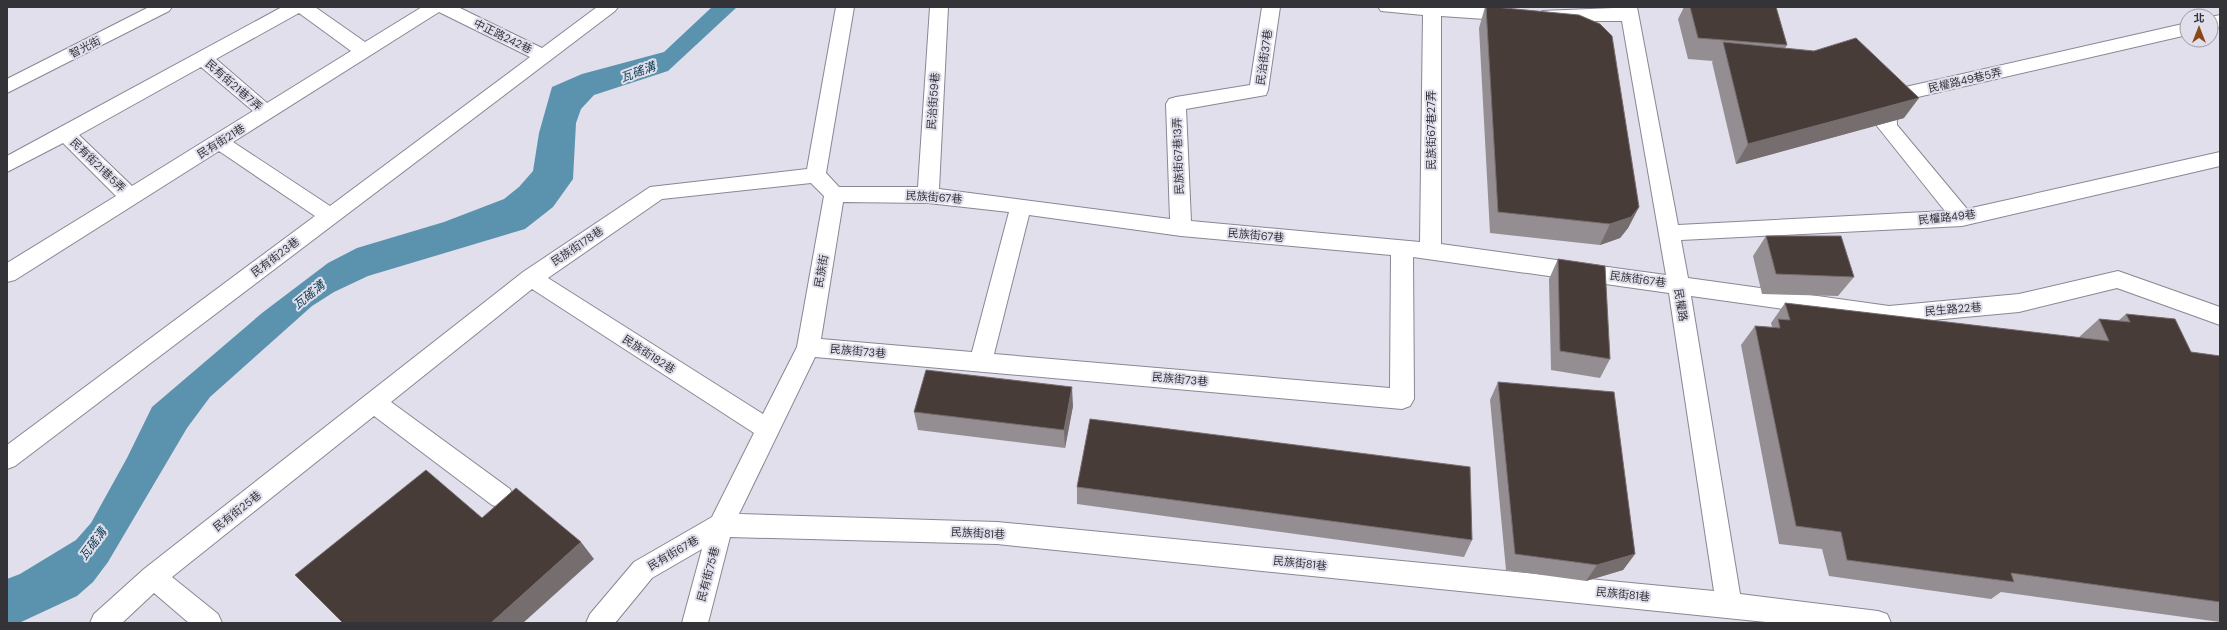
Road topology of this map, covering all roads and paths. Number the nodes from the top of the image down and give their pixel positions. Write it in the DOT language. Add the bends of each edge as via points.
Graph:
graph roads {
  1 [pos="163,7"];
  2 [pos="296,7"];
  3 [pos="303,7"];
  4 [pos="435,7"];
  5 [pos="443,7"];
  6 [pos="609,7"];
  7 [pos="845,7"];
  8 [pos="939,7"];
  9 [pos="1271,7"];
  10 [pos="1387,7"];
  11 [pos="1432,10"];
  12 [pos="1628,11"];
  13 [pos="2179,31"];
  14 [pos="364,51"];
  15 [pos="542,55"];
  16 [pos="203,58"];
  17 [pos="7,87"];
  18 [pos="1218,97"];
  19 [pos="266,112"];
  20 [pos="65,133"];
  21 [pos="219,142"];
  22 [pos="2220,159"];
  23 [pos="7,164"];
  24 [pos="816,175"];
  25 [pos="834,194"];
  26 [pos="928,196"];
  27 [pos="130,197"];
  28 [pos="1021,206"];
  29 [pos="330,216"];
  30 [pos="1962,218"];
  31 [pos="1181,228"];
  32 [pos="1669,233"];
  33 [pos="1402,248"];
  34 [pos="1430,251"];
  35 [pos="7,274"];
  36 [pos="531,278"];
  37 [pos="1678,284"];
  38 [pos="2220,316"];
  39 [pos="808,346"];
  40 [pos="981,362"];
  41 [pos="373,402"];
  42 [pos="767,430"];
  43 [pos="7,459"];
  44 [pos="502,497"];
  45 [pos="721,524"];
  46 [pos="152,577"];
  47 [pos="1729,605"];
  48 [pos="103,623"];
  49 [pos="209,623"];
  50 [pos="599,623"];
  51 [pos="695,623"];
  52 [pos="1878,623"];
  1 -- 17 [label="street, 智光街"];
  2 -- 16 [label="street"];
  3 -- 14 [label="street"];
  4 -- 14 [label="street, 民有街21巷"];
  5 -- 15 [label="street, 中正路242巷"];
  6 -- 15 [label="street, 民有街23巷"];
  7 -- 24 [label="street"];
  8 -- 26 [label="street, 民治街59巷"];
  9 -- 18 [label="street, 民治街37巷" via="1260,90"];
  10 -- 11 [label="street"];
  11 -- 12 [label="street" via="1500,15"];
  11 -- 34 [label="street, 民族街67巷27弄"];
  12 -- 32 [label="street, 民權路"];
  13 -- 30 [label="street, 民權路49巷5弄" via="1886,98 1887,126"];
  14 -- 19 [label="street, 民有街21巷"];
  15 -- 29 [label="street, 民有街23巷"];
  16 -- 19 [label="street, 民有街21巷7弄"];
  16 -- 20 [label="street"];
  18 -- 31 [label="street, 民族街67巷13弄" via="1176,104"];
  19 -- 21 [label="street, 民有街21巷"];
  20 -- 23 [label="street"];
  20 -- 27 [label="street, 民有街21巷5弄"];
  21 -- 27 [label="street, 民有街21巷"];
  21 -- 29 [label="street"];
  22 -- 30 [label="street, 民權路49巷"];
  24 -- 25 [label="street"];
  24 -- 36 [label="street, 民族街178巷" via="657,192"];
  25 -- 26 [label="street, 民族街67巷"];
  25 -- 39 [label="street, 民族街"];
  26 -- 28 [label="street, 民族街67巷"];
  27 -- 35 [label="street, 民有街21巷"];
  28 -- 31 [label="street, 民族街67巷"];
  28 -- 40 [label="street"];
  29 -- 43 [label="street, 民有街23巷"];
  30 -- 32 [label="street, 民權路49巷"];
  31 -- 33 [label="street, 民族街67巷"];
  32 -- 37 [label="street, 民權路"];
  33 -- 34 [label="street, 民族街67巷"];
  33 -- 40 [label="street, 民族街73巷" via="1402,399"];
  34 -- 37 [label="street, 民族街67巷"];
  36 -- 41 [label="street, 民族街178巷"];
  36 -- 42 [label="street, 民族街182巷"];
  37 -- 38 [label="street, 民生路22巷" via="1889,315 2019,303 2118,278"];
  37 -- 47 [label="street, 民權路"];
  39 -- 40 [label="street, 民族街73巷"];
  39 -- 42 [label="street, 民族街"];
  41 -- 44 [label="street"];
  41 -- 46 [label="street, 民有街25巷"];
  42 -- 45 [label="street, 民族街"];
  45 -- 47 [label="street, 民族街81巷" via="997,533"];
  45 -- 50 [label="street, 民有街67巷" via="643,570"];
  45 -- 51 [label="street, 民有街75巷"];
  46 -- 48 [label="street, 民有街25巷"];
  46 -- 49 [label="street"];
  47 -- 52 [label="street, 民族街81巷"];
}
